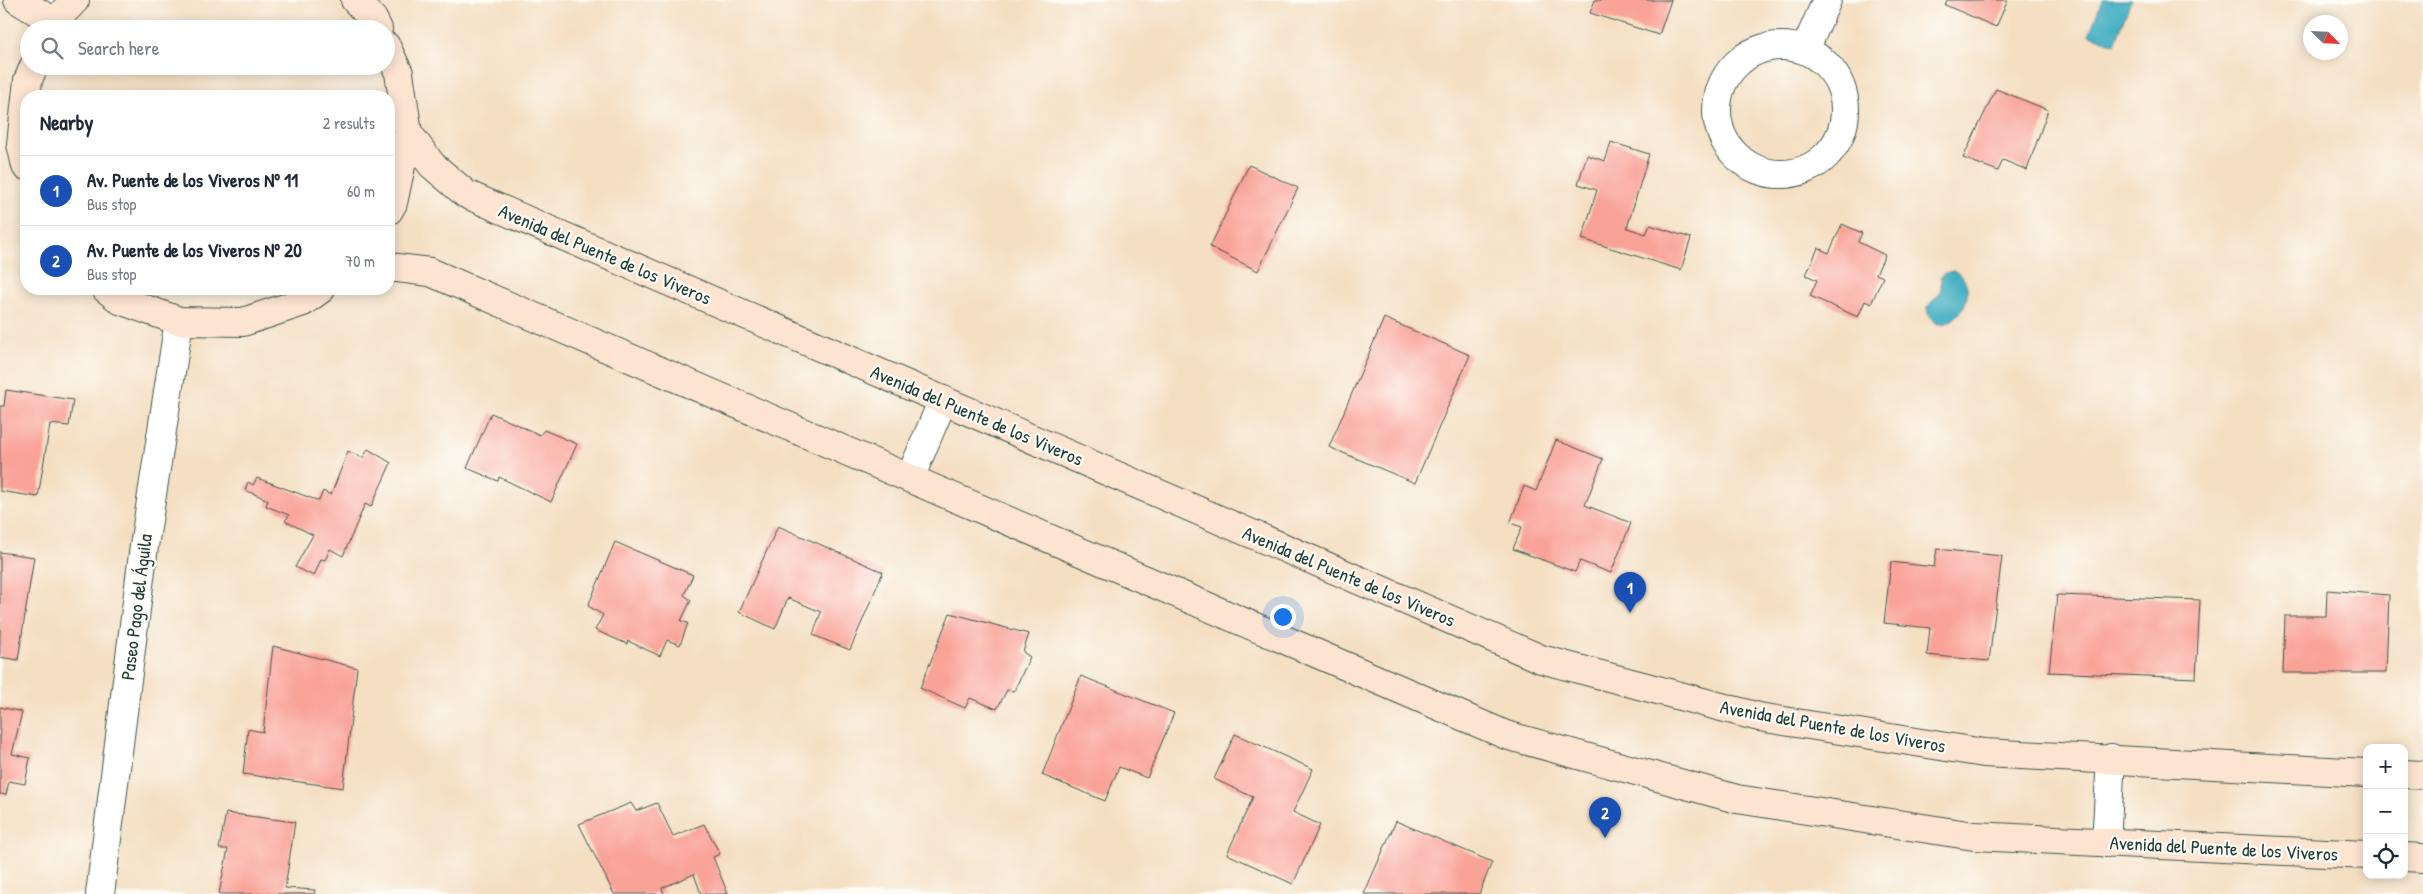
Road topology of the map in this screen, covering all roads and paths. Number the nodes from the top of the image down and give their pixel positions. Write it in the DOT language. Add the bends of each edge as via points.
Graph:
graph roads {
  1 [pos="18,0"];
  2 [pos="74,0"];
  3 [pos="355,0"];
  4 [pos="1827,0"];
  5 [pos="45,20"];
  6 [pos="56,20"];
  7 [pos="374,20"];
  8 [pos="1805,50"];
  9 [pos="395,65"];
  10 [pos="30,75"];
  11 [pos="27,90"];
  12 [pos="408,133"];
  13 [pos="395,194"];
  14 [pos="395,268"];
  15 [pos="114,295"];
  16 [pos="313,295"];
  17 [pos="180,321"];
  18 [pos="943,400"];
  19 [pos="910,478"];
  20 [pos="2111,758"];
  21 [pos="2363,773"];
  22 [pos="2408,774"];
  23 [pos="2423,775"];
  24 [pos="2106,843"];
  25 [pos="2363,855"];
  26 [pos="2408,857"];
  27 [pos="2423,858"];
  28 [pos="100,894"];
  1 -- 5 [label="street"];
  2 -- 6 [label="street"];
  3 -- 7 [label="street"];
  4 -- 8 [label="street"];
  8 -- 8 [label="street" via="1784,46 1764,48 1735,67 1720,91 1717,112 1721,132 1731,150 1746,164 1766,173 1787,174 1808,169 1825,157 1838,140 1843,126 1844,98 1837,78 1824,61"];
  9 -- 12 [label="street"];
  10 -- 11 [label="street"];
  12 -- 13 [label="street"];
  12 -- 18 [label="street, Avenida del Puente de los Viveros" via="432,165 466,194"];
  14 -- 19 [label="street, Avenida del Puente de los Viveros" via="430,272"];
  15 -- 17 [label="street"];
  16 -- 17 [label="street" via="303,302 243,322"];
  17 -- 28 [label="street, Paseo Pago del Águila" via="144,546"];
  18 -- 19 [label="street"];
  18 -- 20 [label="street, Avenida del Puente de los Viveros" via="1540,659 1759,717 1984,753"];
  19 -- 24 [label="street, Avenida del Puente de los Viveros" via="1506,735 1737,799 1974,836"];
  20 -- 21 [label="street, Avenida del Puente de los Viveros"];
  20 -- 24 [label="street"];
  22 -- 23 [label="street"];
  24 -- 25 [label="street, Avenida del Puente de los Viveros"];
  26 -- 27 [label="street"];
}
